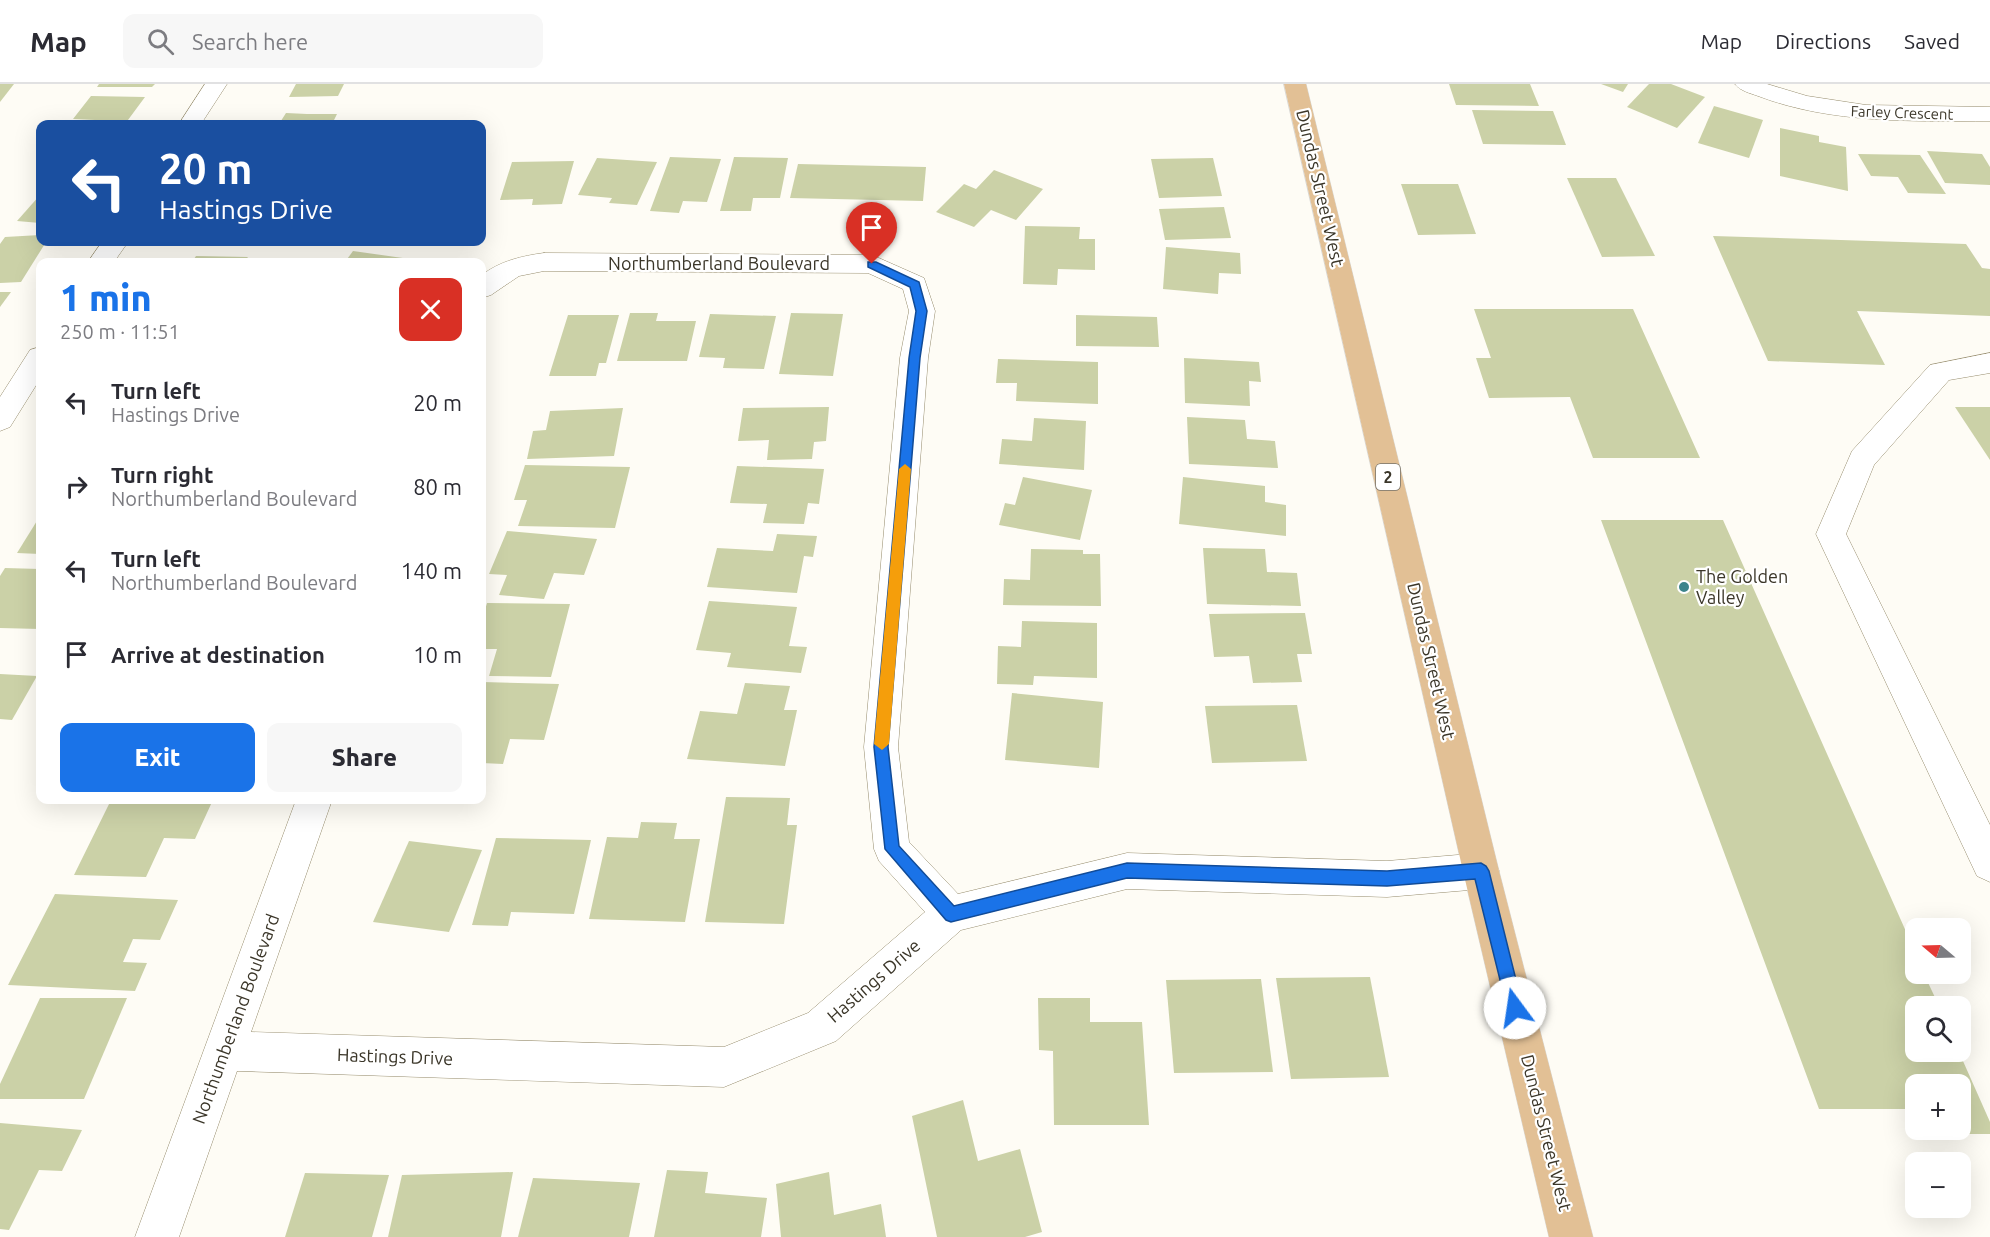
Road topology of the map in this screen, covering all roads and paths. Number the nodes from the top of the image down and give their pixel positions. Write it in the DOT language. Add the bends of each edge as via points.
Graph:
graph roads {
  1 [pos="216,84"];
  2 [pos="1295,84"];
  3 [pos="1746,84"];
  4 [pos="1990,114"];
  5 [pos="193,120"];
  6 [pos="486,285"];
  7 [pos="36,363"];
  8 [pos="1990,363"];
  9 [pos="0,420"];
  10 [pos="313,804"];
  11 [pos="1990,864"];
  12 [pos="1481,871"];
  13 [pos="951,914"];
  14 [pos="226,1051"];
  15 [pos="158,1237"];
  16 [pos="1571,1237"];
  1 -- 5 [label="street"];
  2 -- 12 [label="main road, Dundas Street West / 2"];
  3 -- 4 [label="street, Farley Crescent" via="1797,102 1838,110 1875,114"];
  6 -- 13 [label="street, Northumberland Boulevard" via="494,276 516,266 544,262 872,264 915,285 922,311 914,358 881,747 892,849"];
  7 -- 9 [label="street"];
  8 -- 11 [label="street" via="1940,372 1862,459 1831,534"];
  10 -- 14 [label="street, Northumberland Boulevard"];
  12 -- 13 [label="street, Hastings Drive" via="1387,879 1127,871"];
  12 -- 16 [label="main road, Dundas Street West / 2"];
  13 -- 14 [label="street, Hastings Drive" via="822,1027 724,1067"];
  14 -- 15 [label="street, Northumberland Boulevard"];
}
